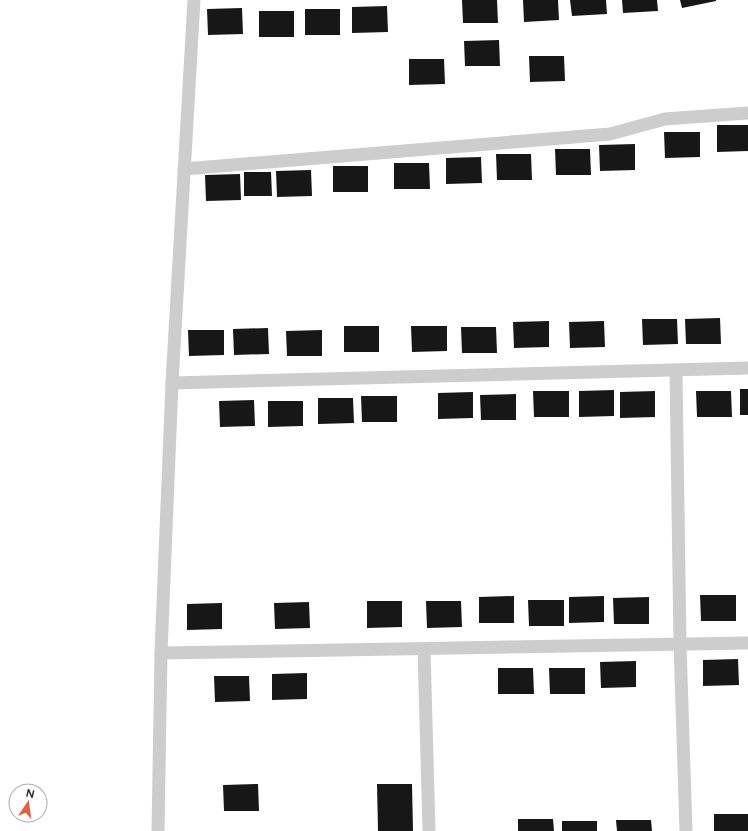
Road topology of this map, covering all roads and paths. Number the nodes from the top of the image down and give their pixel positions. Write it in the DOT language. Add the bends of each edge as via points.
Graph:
graph roads {
  1 [pos="194,0"];
  2 [pos="748,113"];
  3 [pos="184,169"];
  4 [pos="748,368"];
  5 [pos="676,371"];
  6 [pos="172,383"];
  7 [pos="748,643"];
  8 [pos="680,644"];
  9 [pos="424,649"];
  10 [pos="161,653"];
  11 [pos="158,831"];
  12 [pos="429,831"];
  13 [pos="686,831"];
  1 -- 3 [label="street"];
  2 -- 3 [label="street" via="665,119 610,134"];
  3 -- 6 [label="street"];
  4 -- 5 [label="street"];
  5 -- 6 [label="street"];
  5 -- 8 [label="street"];
  6 -- 10 [label="street"];
  7 -- 8 [label="street"];
  8 -- 9 [label="street"];
  8 -- 13 [label="street"];
  9 -- 10 [label="street"];
  9 -- 12 [label="street"];
  10 -- 11 [label="street"];
}
